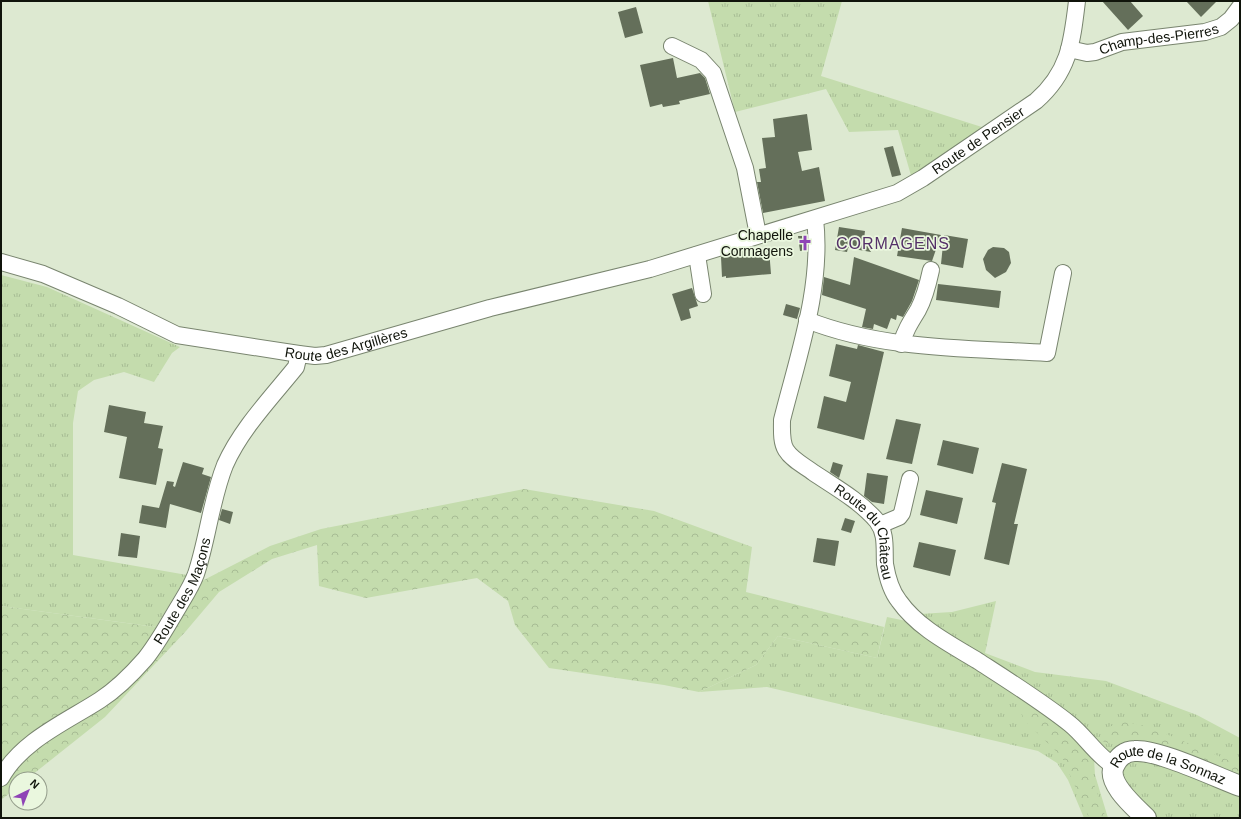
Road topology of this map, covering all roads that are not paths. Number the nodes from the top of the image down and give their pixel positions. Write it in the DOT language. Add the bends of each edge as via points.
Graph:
graph roads {
  1 [pos="1076,1"];
  2 [pos="1240,7"];
  3 [pos="672,46"];
  4 [pos="1069,49"];
  5 [pos="815,219"];
  6 [pos="758,235"];
  7 [pos="697,255"];
  8 [pos="1,262"];
  9 [pos="931,270"];
  10 [pos="1063,274"];
  11 [pos="703,294"];
  12 [pos="807,320"];
  13 [pos="901,344"];
  14 [pos="299,354"];
  15 [pos="910,479"];
  16 [pos="880,525"];
  17 [pos="1114,766"];
  18 [pos="1,778"];
  19 [pos="1240,786"];
  20 [pos="1146,818"];
  1 -- 4 [label="street, Route de Pensier"];
  2 -- 4 [label="street, Champ-des-Pierres" via="1231,20 1221,27 1205,32 1122,42 1087,53"];
  3 -- 6 [label="street" via="701,60 713,73 745,168"];
  4 -- 5 [label="street, Route de Pensier" via="1062,71 1050,89 1036,102 923,178 897,193"];
  5 -- 6 [label="street, Route des Argillères"];
  5 -- 12 [label="street, Route du Château" via="816,263"];
  6 -- 7 [label="street, Route des Argillères"];
  7 -- 11 [label="street"];
  7 -- 14 [label="street, Route des Argillères" via="490,308 326,355"];
  8 -- 14 [label="street, Route des Argillères" via="43,274 177,335"];
  9 -- 13 [label="street" via="926,293 907,326"];
  10 -- 13 [label="street" via="1047,354"];
  12 -- 13 [label="street" via="832,331"];
  12 -- 16 [label="street, Route du Château" via="782,420 782,439 786,450 794,459 837,488"];
  14 -- 18 [label="street, Route des Maçons" via="296,367 238,440 218,488 196,575 146,658 126,680 100,700 69,718 19,755"];
  15 -- 16 [label="street" via="902,513 899,517"];
  16 -- 17 [label="street, Route du Château" via="885,541 888,578 898,600 911,615 928,631 1012,683 1070,724"];
  17 -- 19 [label="main road, Route de la Sonnaz" via="1123,754 1135,750 1144,751"];
  17 -- 20 [label="main road, Route de la Sonnaz" via="1113,773 1118,787"];
}
